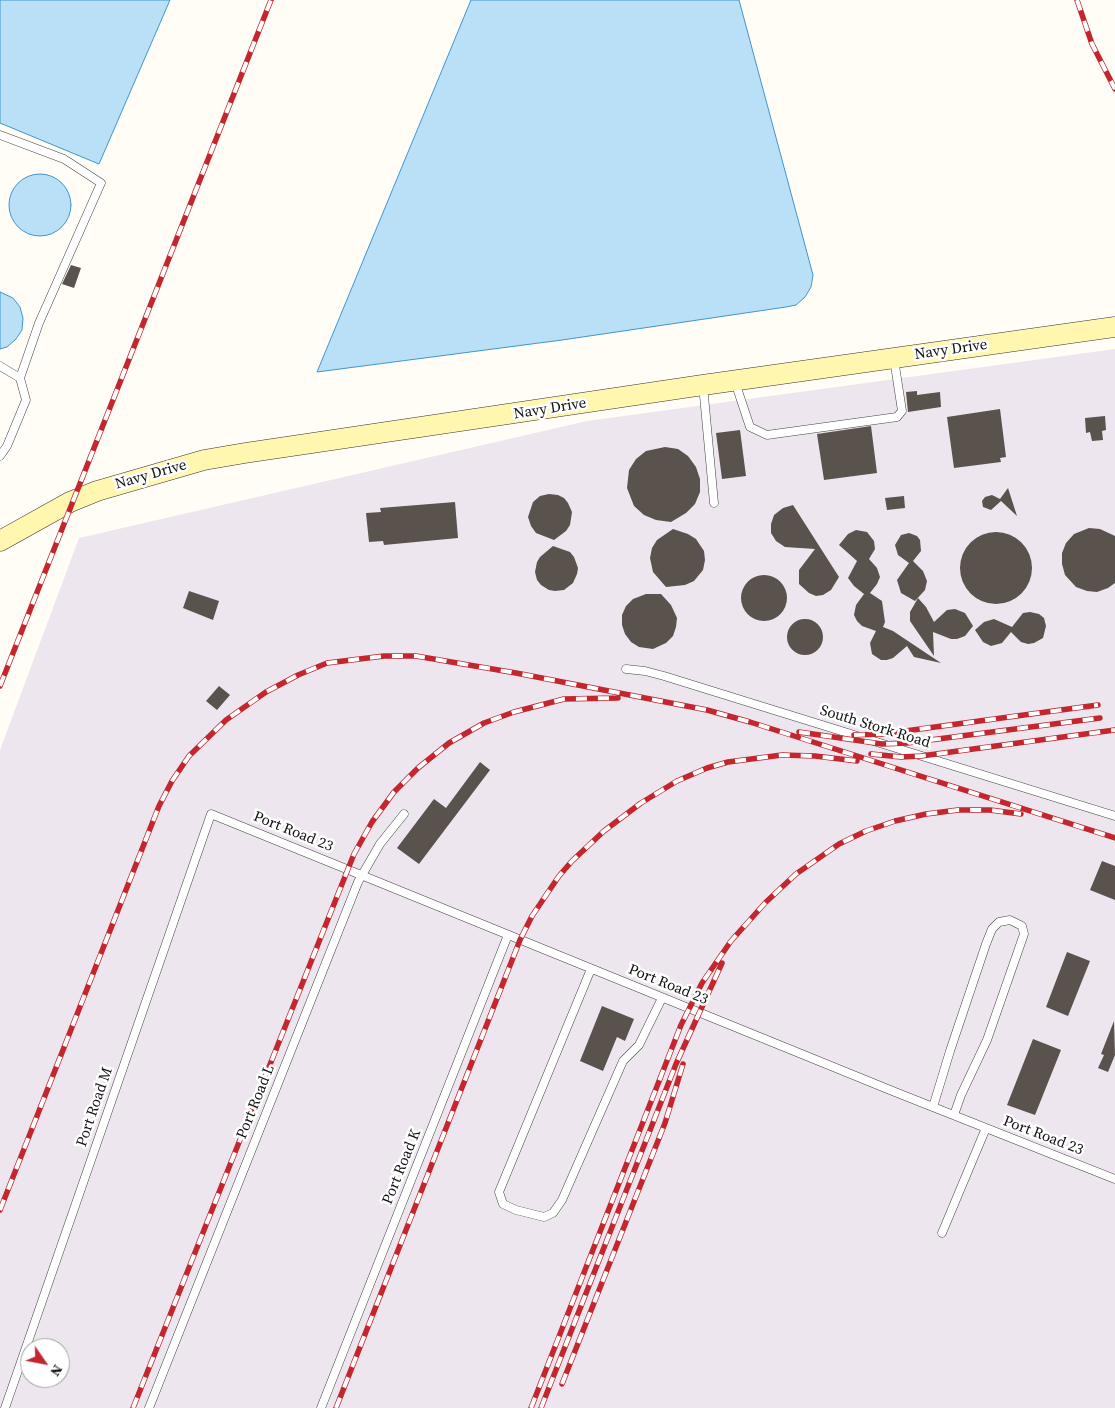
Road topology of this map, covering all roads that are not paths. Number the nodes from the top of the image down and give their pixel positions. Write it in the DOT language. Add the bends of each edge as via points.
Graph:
graph roads {
  1 [pos="0,135"];
  2 [pos="1115,327"];
  3 [pos="894,359"];
  4 [pos="0,366"];
  5 [pos="20,378"];
  6 [pos="734,381"];
  7 [pos="703,386"];
  8 [pos="1,451"];
  9 [pos="714,503"];
  10 [pos="0,541"];
  11 [pos="626,669"];
  12 [pos="211,814"];
  13 [pos="404,814"];
  14 [pos="1115,816"];
  15 [pos="361,876"];
  16 [pos="508,935"];
  17 [pos="591,969"];
  18 [pos="662,998"];
  19 [pos="933,1108"];
  20 [pos="954,1115"];
  21 [pos="986,1128"];
  22 [pos="1115,1179"];
  23 [pos="942,1233"];
  24 [pos="5,1408"];
  25 [pos="149,1408"];
  26 [pos="321,1408"];
  1 -- 5 [label="lane" via="64,159 100,183 39,323"];
  2 -- 3 [label="street, Navy Drive"];
  3 -- 6 [label="street, Navy Drive"];
  3 -- 6 [label="lane" via="902,411 897,417 767,435 750,427"];
  4 -- 5 [label="lane"];
  5 -- 8 [label="lane" via="26,400"];
  6 -- 7 [label="street, Navy Drive"];
  7 -- 9 [label="lane"];
  7 -- 10 [label="street, Navy Drive" via="204,460 97,491 70,502"];
  11 -- 14 [label="lane, South Stork Road" via="664,676"];
  12 -- 15 [label="lane, Port Road 23"];
  12 -- 24 [label="lane, Port Road M"];
  13 -- 15 [label="lane, Port Road L" via="380,844"];
  15 -- 16 [label="lane, Port Road 23"];
  15 -- 25 [label="lane, Port Road L"];
  16 -- 17 [label="lane, Port Road 23"];
  16 -- 26 [label="lane, Port Road K"];
  17 -- 18 [label="lane, Port Road 23"];
  17 -- 18 [label="lane" via="499,1192 503,1204 516,1210 544,1218 553,1213 562,1200 623,1061 639,1044"];
  18 -- 19 [label="lane, Port Road 23"];
  19 -- 20 [label="lane, Port Road 23"];
  19 -- 20 [label="lane" via="992,929 999,922 1010,920 1022,926 1024,934 987,1040"];
  20 -- 21 [label="lane, Port Road 23"];
  21 -- 22 [label="lane, Port Road 23"];
  21 -- 23 [label="lane"];
}
